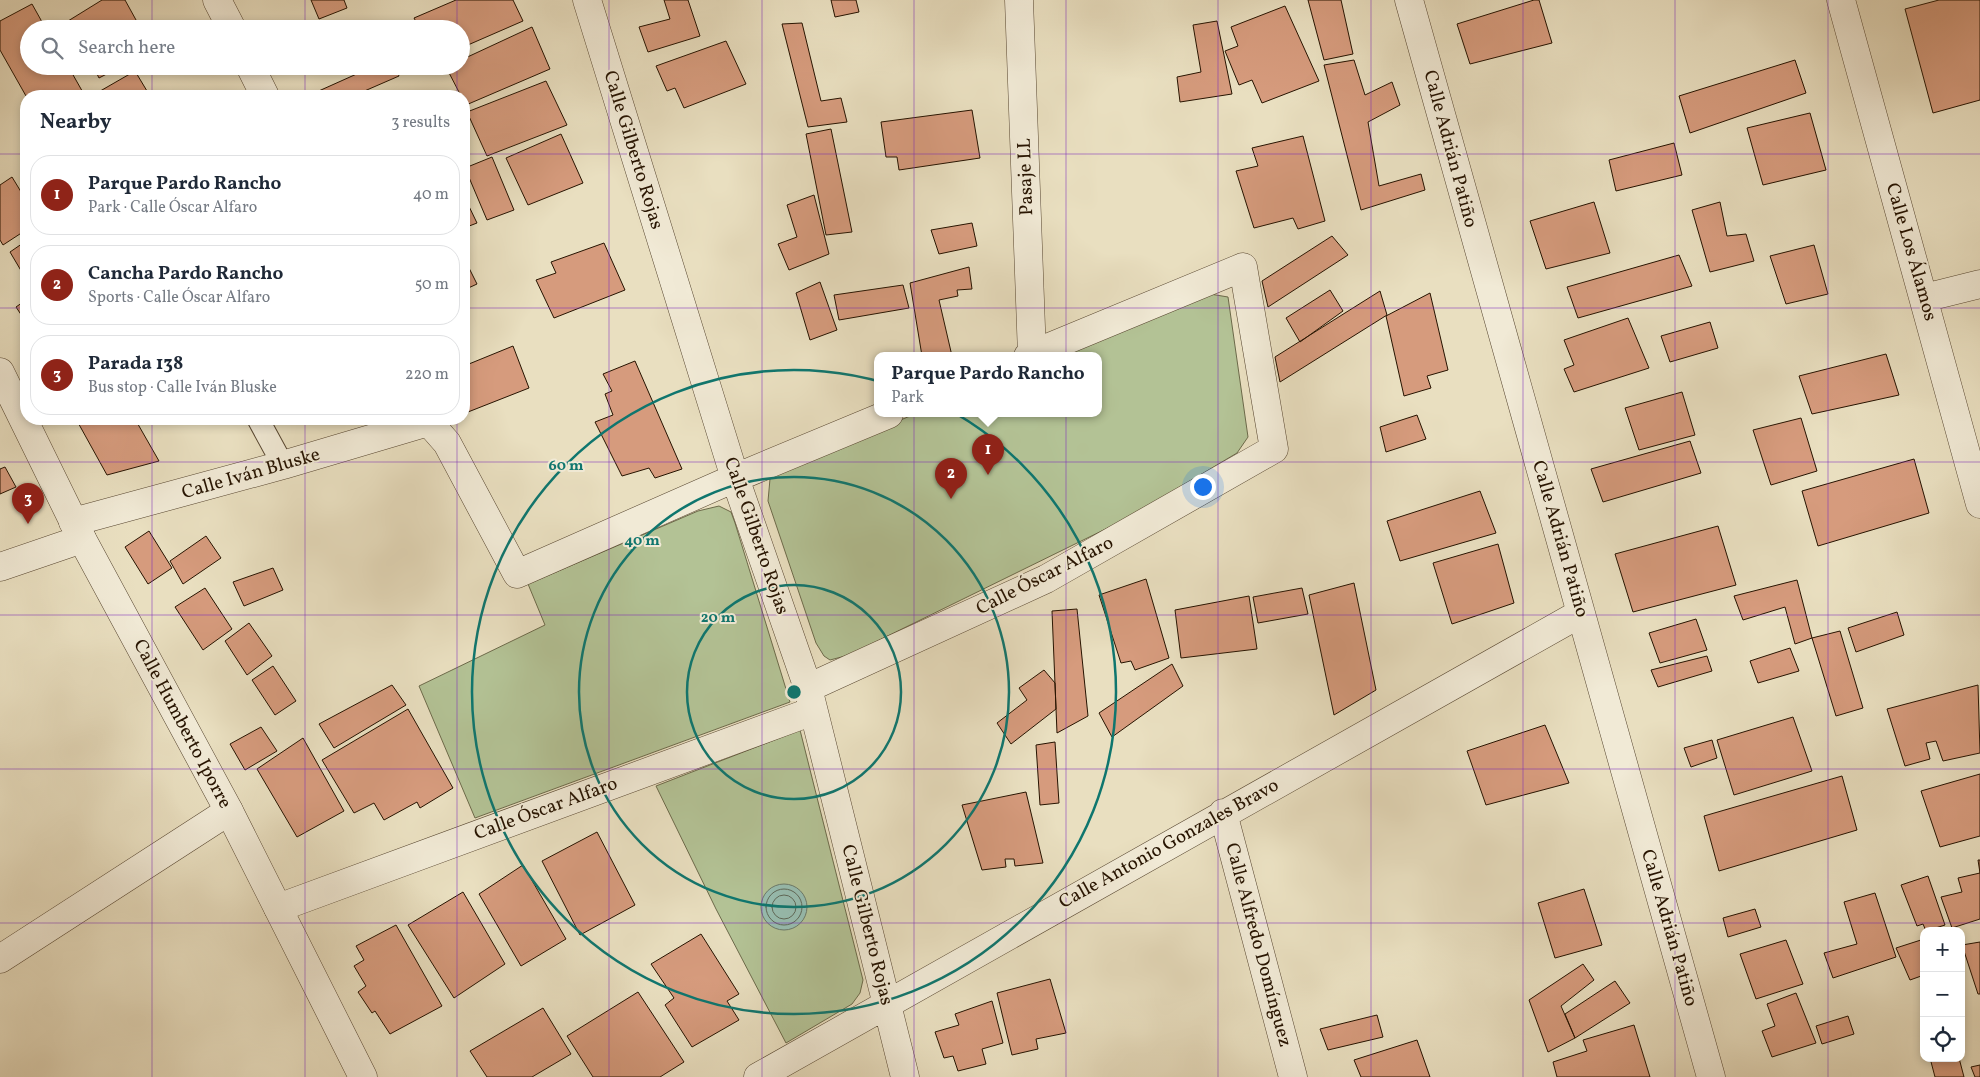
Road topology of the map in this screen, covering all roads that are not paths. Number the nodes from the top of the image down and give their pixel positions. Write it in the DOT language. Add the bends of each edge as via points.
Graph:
graph roads {
  1 [pos="217,0"];
  2 [pos="587,0"];
  3 [pos="1019,0"];
  4 [pos="1409,0"];
  5 [pos="1841,0"];
  6 [pos="227,20"];
  7 [pos="254,75"];
  8 [pos="262,90"];
  9 [pos="1980,284"];
  10 [pos="1924,298"];
  11 [pos="1030,352"];
  12 [pos="1037,352"];
  13 [pos="0,372"];
  14 [pos="20,413"];
  15 [pos="882,417"];
  16 [pos="26,425"];
  17 [pos="261,425"];
  18 [pos="411,425"];
  19 [pos="431,425"];
  20 [pos="283,466"];
  21 [pos="735,478"];
  22 [pos="1980,504"];
  23 [pos="77,531"];
  24 [pos="0,567"];
  25 [pos="1582,613"];
  26 [pos="810,699"];
  27 [pos="229,811"];
  28 [pos="1224,813"];
  29 [pos="278,908"];
  30 [pos="0,959"];
  31 [pos="887,1003"];
  32 [pos="363,1077"];
  33 [pos="758,1077"];
  34 [pos="905,1077"];
  35 [pos="1294,1077"];
  36 [pos="1711,1077"];
  1 -- 6 [label="street"];
  2 -- 21 [label="street, Calle Gilberto Rojas"];
  3 -- 11 [label="street, Pasaje LL"];
  4 -- 25 [label="street, Calle Adrián Patiño" via="1506,353"];
  5 -- 10 [label="street, Calle Los Álamos"];
  7 -- 8 [label="street"];
  9 -- 10 [label="street"];
  10 -- 22 [label="street, Calle Los Álamos"];
  12 -- 26 [label="street, Calle Óscar Alfaro" via="1244,267 1274,449 1046,580"];
  13 -- 14 [label="street, Calle Humberto Iporre"];
  15 -- 21 [label="street"];
  16 -- 23 [label="street, Calle Humberto Iporre"];
  17 -- 20 [label="lane"];
  18 -- 20 [label="street, Calle Iván Bluske"];
  19 -- 21 [label="street" via="447,443 517,574"];
  20 -- 23 [label="street, Calle Iván Bluske"];
  21 -- 26 [label="street, Calle Gilberto Rojas"];
  23 -- 24 [label="street, Calle Iván Bluske"];
  23 -- 27 [label="street, Calle Humberto Iporre"];
  25 -- 28 [label="street, Calle Antonio Gonzales Bravo"];
  25 -- 36 [label="street, Calle Adrián Patiño"];
  26 -- 29 [label="street, Calle Óscar Alfaro"];
  26 -- 31 [label="street, Calle Gilberto Rojas"];
  27 -- 29 [label="street, Calle Humberto Iporre"];
  27 -- 30 [label="street"];
  28 -- 31 [label="street, Calle Antonio Gonzales Bravo"];
  28 -- 35 [label="street, Calle Alfredo Domínguez"];
  29 -- 32 [label="street, Calle Humberto Iporre"];
  31 -- 33 [label="street, Calle Antonio Gonzales Bravo"];
  31 -- 34 [label="street, Calle Gilberto Rojas"];
}
